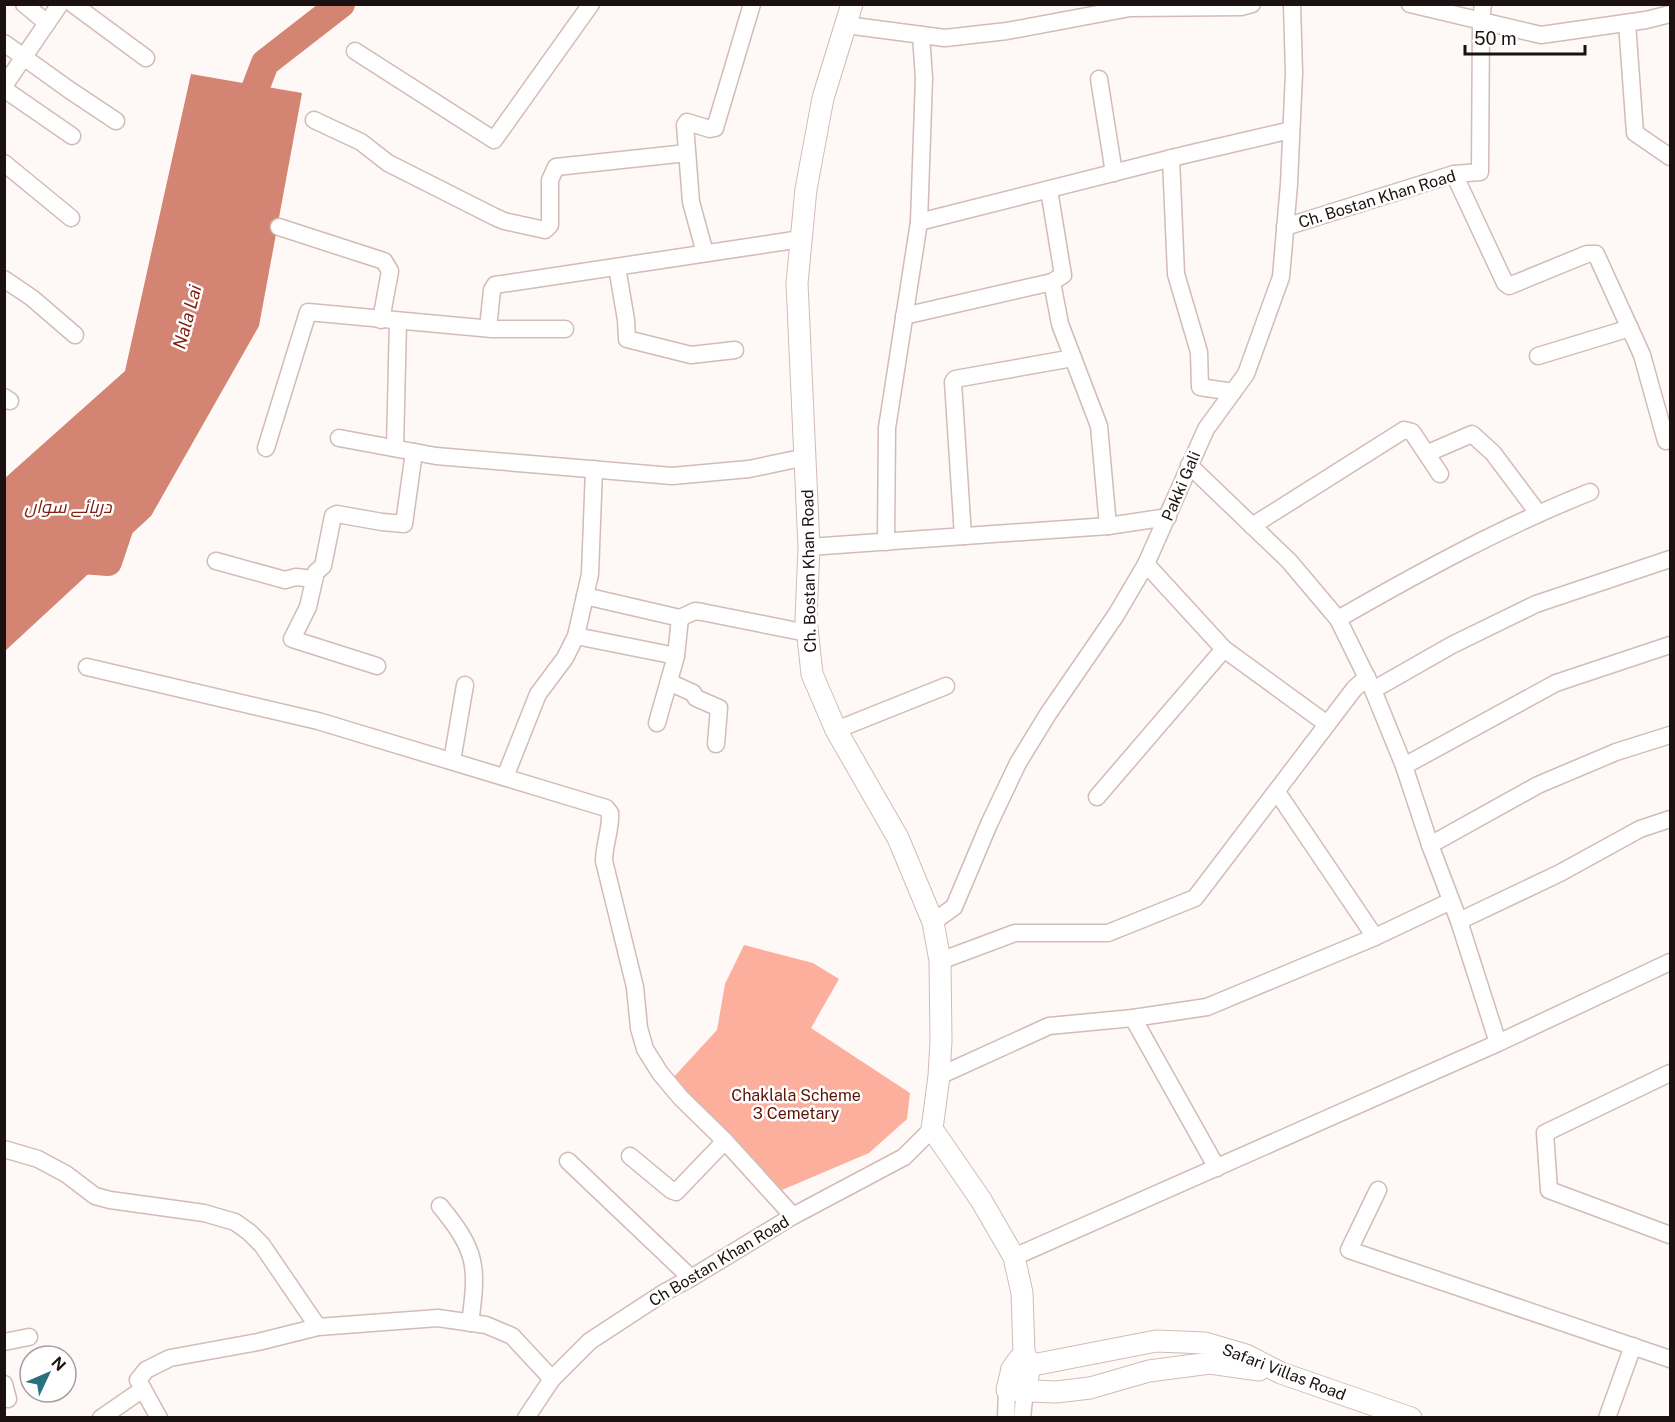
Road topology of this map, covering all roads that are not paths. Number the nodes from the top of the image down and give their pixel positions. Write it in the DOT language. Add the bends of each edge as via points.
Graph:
graph roads {
  1 [pos="24,4"];
  2 [pos="60,4"];
  3 [pos="73,4"];
  4 [pos="591,4"];
  5 [pos="752,4"];
  6 [pos="852,4"];
  7 [pos="1252,4"];
  8 [pos="1292,4"];
  9 [pos="1410,4"];
  10 [pos="1482,13"];
  11 [pos="1671,14"];
  12 [pos="47,23"];
  13 [pos="1627,23"];
  14 [pos="846,25"];
  15 [pos="921,35"];
  16 [pos="4,42"];
  17 [pos="355,51"];
  18 [pos="24,56"];
  19 [pos="146,58"];
  20 [pos="1099,79"];
  21 [pos="4,87"];
  22 [pos="314,120"];
  23 [pos="116,121"];
  24 [pos="1291,130"];
  25 [pos="72,136"];
  26 [pos="687,153"];
  27 [pos="1671,157"];
  28 [pos="1171,158"];
  29 [pos="4,163"];
  30 [pos="1114,173"];
  31 [pos="1454,174"];
  32 [pos="1049,190"];
  33 [pos="71,218"];
  34 [pos="919,222"];
  35 [pos="279,227"];
  36 [pos="1285,227"];
  37 [pos="801,239"];
  38 [pos="705,253"];
  39 [pos="617,267"];
  40 [pos="4,279"];
  41 [pos="1052,282"];
  42 [pos="904,316"];
  43 [pos="381,320"];
  44 [pos="398,321"];
  45 [pos="488,328"];
  46 [pos="1630,328"];
  47 [pos="565,329"];
  48 [pos="75,335"];
  49 [pos="735,350"];
  50 [pos="1538,356"];
  51 [pos="1073,358"];
  52 [pos="1233,392"];
  53 [pos="339,438"];
  54 [pos="1666,441"];
  55 [pos="266,447"];
  56 [pos="394,448"];
  57 [pos="414,452"];
  58 [pos="1428,453"];
  59 [pos="806,457"];
  60 [pos="1189,465"];
  61 [pos="594,469"];
  62 [pos="1440,474"];
  63 [pos="1590,492"];
  64 [pos="1538,513"];
  65 [pos="1168,517"];
  66 [pos="1108,526"];
  67 [pos="1252,526"];
  68 [pos="963,536"];
  69 [pos="886,542"];
  70 [pos="809,547"];
  71 [pos="1671,560"];
  72 [pos="216,561"];
  73 [pos="1146,564"];
  74 [pos="314,579"];
  75 [pos="585,596"];
  76 [pos="680,618"];
  77 [pos="1338,619"];
  78 [pos="807,633"];
  79 [pos="576,636"];
  80 [pos="1671,645"];
  81 [pos="1224,649"];
  82 [pos="676,656"];
  83 [pos="377,666"];
  84 [pos="87,667"];
  85 [pos="669,682"];
  86 [pos="1370,684"];
  87 [pos="465,685"];
  88 [pos="946,686"];
  89 [pos="657,723"];
  90 [pos="1327,724"];
  91 [pos="837,730"];
  92 [pos="1671,735"];
  93 [pos="716,744"];
  94 [pos="452,761"];
  95 [pos="1404,766"];
  96 [pos="505,777"];
  97 [pos="1277,792"];
  98 [pos="1097,797"];
  99 [pos="1671,819"];
  100 [pos="1430,845"];
  101 [pos="1451,901"];
  102 [pos="1459,921"];
  103 [pos="933,922"];
  104 [pos="1375,937"];
  105 [pos="940,961"];
  106 [pos="1671,962"];
  107 [pos="1134,1018"];
  108 [pos="1498,1043"];
  109 [pos="1671,1073"];
  110 [pos="939,1076"];
  111 [pos="932,1129"];
  112 [pos="725,1141"];
  113 [pos="4,1149"];
  114 [pos="630,1156"];
  115 [pos="568,1161"];
  116 [pos="1217,1168"];
  117 [pos="1377,1190"];
  118 [pos="441,1206"];
  119 [pos="793,1216"];
  120 [pos="1671,1235"];
  121 [pos="1014,1257"];
  122 [pos="691,1278"];
  123 [pos="470,1323"];
  124 [pos="318,1327"];
  125 [pos="29,1337"];
  126 [pos="4,1342"];
  127 [pos="1633,1346"];
  128 [pos="1671,1359"];
  129 [pos="1022,1362"];
  130 [pos="1281,1373"];
  131 [pos="552,1379"];
  132 [pos="143,1389"];
  133 [pos="1016,1390"];
  134 [pos="101,1418"];
  135 [pos="159,1418"];
  136 [pos="526,1418"];
  137 [pos="1006,1418"];
  138 [pos="1022,1418"];
  139 [pos="1411,1418"];
  140 [pos="1607,1418"];
  1 -- 12 [label="street"];
  2 -- 12 [label="street"];
  3 -- 19 [label="street"];
  4 -- 17 [label="street" via="494,140"];
  5 -- 26 [label="street" via="715,128 687,122"];
  6 -- 14 [label="main road, Ch. Bostan Khan Road"];
  7 -- 15 [label="street" via="1130,8 1007,31 945,38"];
  8 -- 24 [label="street, Pakki Gali"];
  9 -- 10 [label="street"];
  10 -- 13 [label="street" via="1541,35"];
  10 -- 31 [label="street, Ch. Bostan Khan Road" via="1480,172"];
  11 -- 13 [label="street"];
  12 -- 18 [label="street"];
  13 -- 27 [label="street" via="1635,133"];
  14 -- 15 [label="street"];
  14 -- 37 [label="main road, Ch. Bostan Khan Road" via="823,98"];
  15 -- 34 [label="street" via="924,78"];
  16 -- 18 [label="street"];
  18 -- 21 [label="street"];
  18 -- 23 [label="street"];
  20 -- 30 [label="street"];
  21 -- 25 [label="street"];
  22 -- 26 [label="street" via="495,217 544,230 550,225 550,180 556,167"];
  24 -- 28 [label="street"];
  24 -- 36 [label="street, Pakki Gali"];
  26 -- 38 [label="street" via="691,202"];
  28 -- 30 [label="street"];
  28 -- 52 [label="street" via="1176,274 1199,352 1200,387"];
  29 -- 33 [label="street"];
  30 -- 32 [label="street"];
  31 -- 36 [label="street, Ch. Bostan Khan Road"];
  31 -- 46 [label="street" via="1505,283 1509,286 1587,254 1596,254"];
  32 -- 34 [label="street"];
  32 -- 41 [label="street" via="1062,274"];
  34 -- 42 [label="street"];
  35 -- 43 [label="street" via="384,261 390,271"];
  36 -- 52 [label="street, Pakki Gali" via="1281,278 1246,374"];
  37 -- 38 [label="street"];
  37 -- 59 [label="main road, Ch. Bostan Khan Road" via="797,283"];
  38 -- 39 [label="street"];
  39 -- 45 [label="street" via="495,285"];
  39 -- 49 [label="street" via="627,339 691,355"];
  40 -- 48 [label="street"];
  41 -- 42 [label="street"];
  41 -- 51 [label="street" via="1060,324"];
  42 -- 69 [label="street" via="887,428"];
  43 -- 44 [label="street"];
  43 -- 55 [label="street" via="308,312"];
  44 -- 45 [label="street"];
  44 -- 56 [label="street"];
  45 -- 47 [label="street"];
  46 -- 50 [label="street"];
  46 -- 54 [label="street" via="1642,355"];
  51 -- 66 [label="street" via="1099,426"];
  51 -- 68 [label="street" via="953,382"];
  52 -- 60 [label="street, Pakki Gali" via="1206,429"];
  53 -- 56 [label="street"];
  56 -- 57 [label="street"];
  57 -- 61 [label="street"];
  57 -- 74 [label="street" via="404,524 333,516 323,566"];
  58 -- 62 [label="street"];
  58 -- 64 [label="street" via="1472,434 1492,453"];
  58 -- 67 [label="street" via="1412,432 1404,429"];
  59 -- 61 [label="street" via="749,469 672,476"];
  59 -- 70 [label="main road, Ch. Bostan Khan Road"];
  60 -- 65 [label="street, Pakki Gali"];
  60 -- 67 [label="street"];
  61 -- 75 [label="street" via="590,574"];
  63 -- 64 [label="street"];
  64 -- 77 [label="street"];
  65 -- 66 [label="street"];
  65 -- 73 [label="street, Pakki Gali"];
  66 -- 68 [label="street"];
  67 -- 77 [label="street"];
  68 -- 69 [label="street"];
  69 -- 70 [label="street"];
  70 -- 78 [label="main road, Ch. Bostan Khan Road"];
  71 -- 86 [label="street" via="1536,604"];
  72 -- 74 [label="street" via="285,580"];
  73 -- 81 [label="street"];
  73 -- 103 [label="street, Pakki Gali" via="1018,763 954,907"];
  74 -- 83 [label="street" via="308,607 292,639"];
  75 -- 76 [label="street"];
  75 -- 79 [label="street"];
  76 -- 78 [label="street" via="695,611"];
  76 -- 82 [label="street"];
  77 -- 86 [label="street"];
  78 -- 91 [label="main road, Ch. Bostan Khan Road" via="812,674"];
  79 -- 82 [label="street"];
  79 -- 96 [label="street" via="538,694"];
  80 -- 95 [label="street" via="1556,683"];
  81 -- 90 [label="street"];
  81 -- 98 [label="street"];
  82 -- 85 [label="street"];
  84 -- 94 [label="street" via="318,721"];
  85 -- 89 [label="street"];
  85 -- 93 [label="street" via="719,708"];
  86 -- 90 [label="street" via="1354,689"];
  86 -- 95 [label="street"];
  87 -- 94 [label="street"];
  88 -- 91 [label="street"];
  90 -- 97 [label="street"];
  91 -- 103 [label="main road, Ch. Bostan Khan Road" via="898,838"];
  92 -- 100 [label="street" via="1616,752 1539,785"];
  94 -- 96 [label="street"];
  95 -- 100 [label="street"];
  96 -- 112 [label="street" via="606,808 610,813 604,861 635,987 645,1049 681,1098"];
  97 -- 104 [label="street"];
  97 -- 105 [label="street" via="1195,898 1108,933 1016,933"];
  99 -- 102 [label="street" via="1640,829"];
  100 -- 101 [label="street"];
  101 -- 102 [label="street"];
  101 -- 104 [label="street"];
  102 -- 108 [label="street"];
  103 -- 105 [label="main road, Ch. Bostan Khan Road"];
  104 -- 107 [label="street" via="1207,1007"];
  105 -- 110 [label="main road, Ch. Bostan Khan Road"];
  106 -- 108 [label="street"];
  107 -- 110 [label="street" via="1049,1026"];
  107 -- 116 [label="street"];
  108 -- 116 [label="street"];
  109 -- 120 [label="street" via="1545,1133 1550,1190"];
  110 -- 111 [label="main road, Ch. Bostan Khan Road"];
  111 -- 119 [label="street, Ch Bostan Khan Road" via="904,1157"];
  111 -- 121 [label="main road"];
  112 -- 114 [label="street" via="676,1192"];
  112 -- 119 [label="street"];
  113 -- 124 [label="street" via="38,1159 95,1196 204,1213 235,1222 262,1245"];
  115 -- 122 [label="street"];
  116 -- 121 [label="street"];
  117 -- 127 [label="street" via="1349,1250"];
  118 -- 123 [label="street" via="470,1250 476,1278"];
  119 -- 122 [label="street, Ch Bostan Khan Road"];
  121 -- 129 [label="main road" via="1022,1293"];
  122 -- 131 [label="street, Ch Bostan Khan Road" via="590,1341"];
  123 -- 124 [label="street" via="438,1318"];
  123 -- 131 [label="street" via="512,1336"];
  124 -- 132 [label="street" via="170,1358 146,1370 138,1380"];
  125 -- 126 [label="street"];
  127 -- 128 [label="street"];
  127 -- 140 [label="street"];
  129 -- 130 [label="main road, Safari Villas Road" via="1156,1341 1185,1342 1205,1343 1246,1355"];
  129 -- 133 [label="main road"];
  130 -- 133 [label="main road" via="1210,1363 1149,1371 1090,1388 1056,1392"];
  130 -- 139 [label="main road, Safari Villas Road"];
  131 -- 136 [label="street, Ch Bostan Khan Road"];
  132 -- 134 [label="street"];
  132 -- 135 [label="street"];
  133 -- 137 [label="street"];
  133 -- 138 [label="street"];
}
